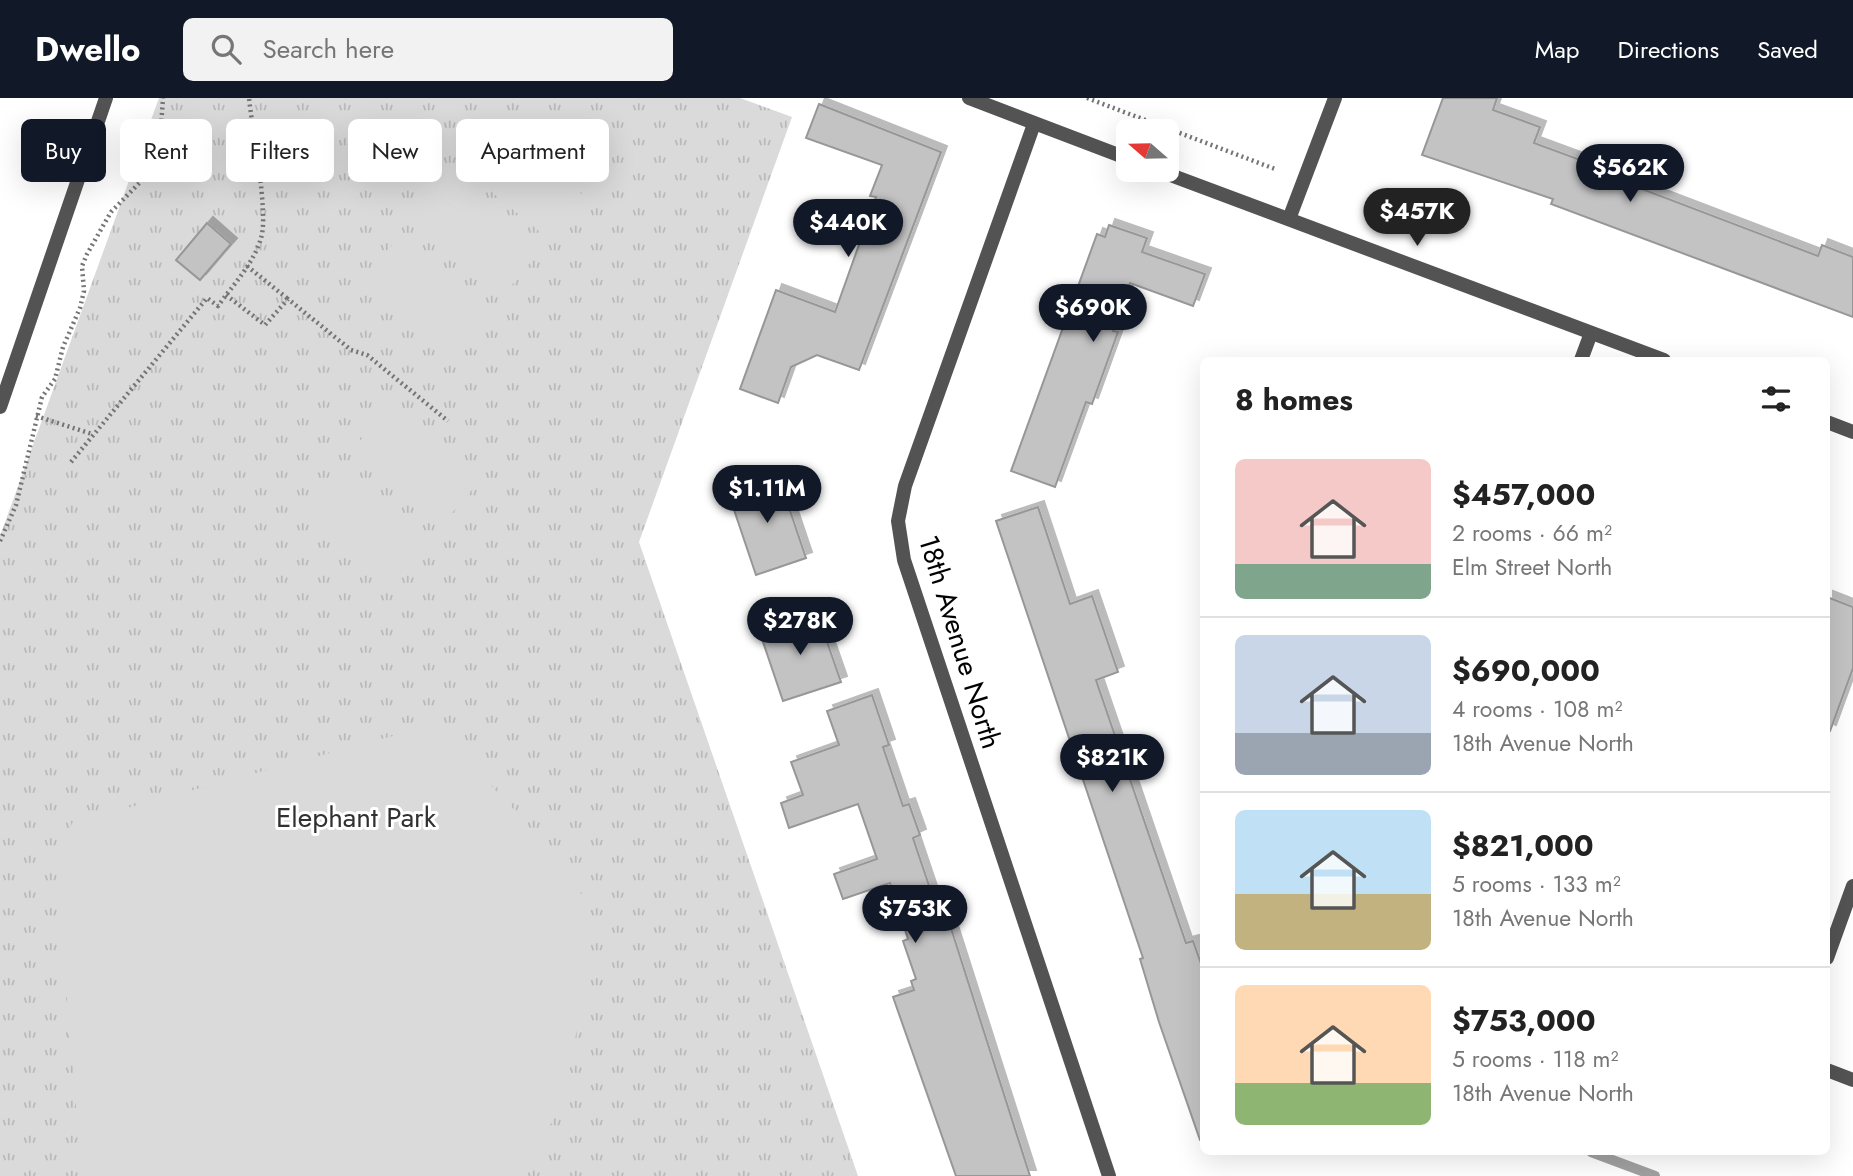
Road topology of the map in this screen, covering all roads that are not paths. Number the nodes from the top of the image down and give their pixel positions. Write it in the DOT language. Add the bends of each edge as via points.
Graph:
graph roads {
  1 [pos="106,98"];
  2 [pos="969,98"];
  3 [pos="1335,98"];
  4 [pos="1034,124"];
  5 [pos="1116,154"];
  6 [pos="1180,179"];
  7 [pos="1289,219"];
  8 [pos="1591,333"];
  9 [pos="1582,357"];
  10 [pos="1656,357"];
  11 [pos="0,407"];
  12 [pos="1830,423"];
  13 [pos="1853,432"];
  14 [pos="1853,886"];
  15 [pos="1830,950"];
  16 [pos="1830,1071"];
  17 [pos="1853,1080"];
  18 [pos="1109,1176"];
  1 -- 11 [label="street"];
  2 -- 4 [label="street"];
  3 -- 7 [label="street"];
  4 -- 5 [label="street"];
  4 -- 18 [label="street, 18th Avenue North" via="905,486 898,521 904,560"];
  6 -- 7 [label="street"];
  7 -- 8 [label="street"];
  8 -- 9 [label="street"];
  8 -- 10 [label="street"];
  12 -- 13 [label="street"];
  14 -- 15 [label="street"];
  16 -- 17 [label="street"];
}
